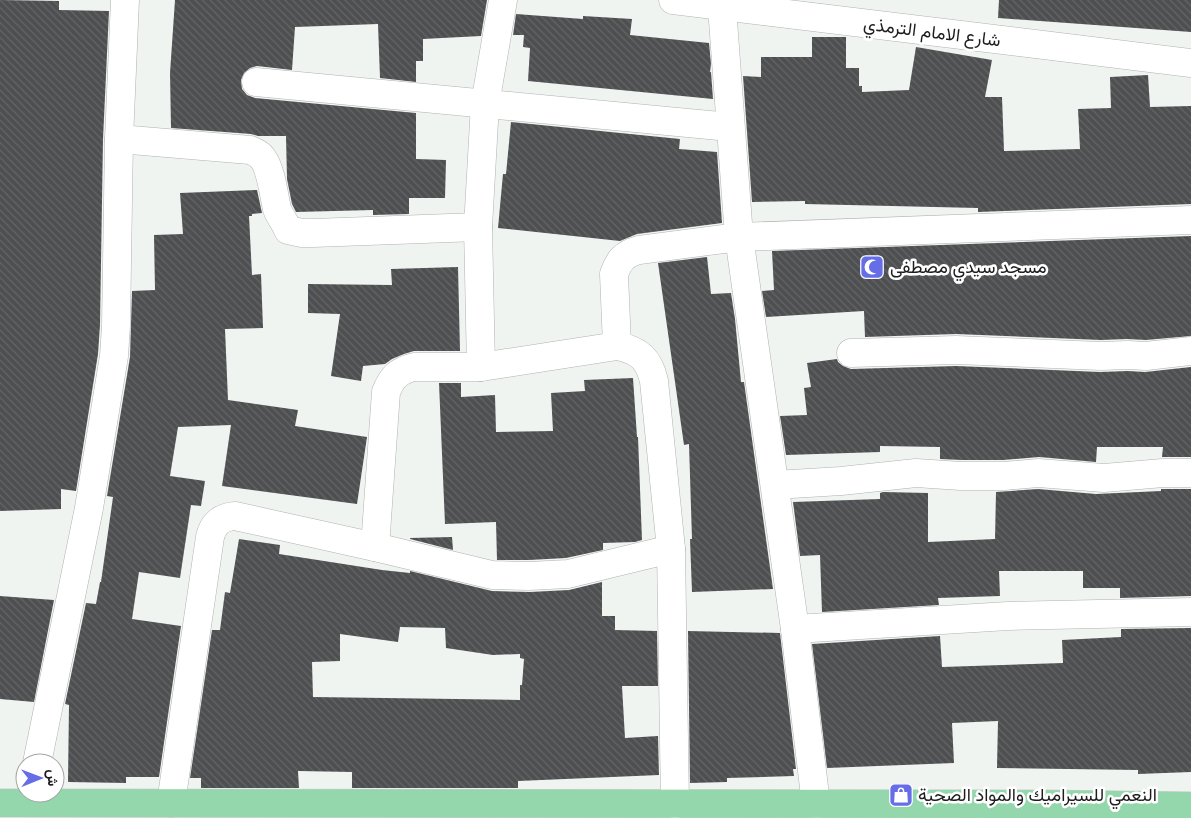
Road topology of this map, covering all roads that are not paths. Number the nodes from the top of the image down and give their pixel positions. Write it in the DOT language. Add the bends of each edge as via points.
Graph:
graph roads {
  1 [pos="125,0"];
  2 [pos="502,0"];
  3 [pos="673,0"];
  4 [pos="722,7"];
  5 [pos="1191,63"];
  6 [pos="256,82"];
  7 [pos="485,104"];
  8 [pos="730,127"];
  9 [pos="119,139"];
  10 [pos="1191,220"];
  11 [pos="478,227"];
  12 [pos="739,237"];
  13 [pos="617,346"];
  14 [pos="1191,351"];
  15 [pos="851,353"];
  16 [pos="481,367"];
  17 [pos="1191,473"];
  18 [pos="775,486"];
  19 [pos="375,547"];
  20 [pos="671,549"];
  21 [pos="1191,612"];
  22 [pos="796,629"];
  23 [pos="39,753"];
  24 [pos="0,803"];
  25 [pos="171,803"];
  26 [pos="675,804"];
  27 [pos="816,804"];
  28 [pos="29,805"];
  29 [pos="1191,806"];
  30 [pos="856,811"];
  1 -- 9 [label="street"];
  2 -- 7 [label="street"];
  3 -- 4 [label="street, شارع الامام الترمذي"];
  4 -- 5 [label="street, شارع الامام الترمذي"];
  4 -- 8 [label="street"];
  6 -- 7 [label="street"];
  7 -- 8 [label="street"];
  7 -- 11 [label="street"];
  8 -- 12 [label="street"];
  9 -- 11 [label="street" via="258,153 264,159 278,210 288,230 312,233"];
  9 -- 23 [label="street" via="114,356 89,508"];
  10 -- 12 [label="street"];
  11 -- 16 [label="street"];
  12 -- 13 [label="street" via="639,250 623,258 614,274"];
  12 -- 18 [label="street"];
  13 -- 16 [label="street"];
  13 -- 20 [label="street" via="638,353 652,370"];
  14 -- 15 [label="street" via="1146,356 956,350"];
  16 -- 19 [label="street" via="414,367 405,369 389,382"];
  17 -- 18 [label="street" via="1104,478 916,473"];
  18 -- 22 [label="street"];
  19 -- 20 [label="street" via="492,575 529,576 568,574"];
  19 -- 25 [label="street" via="235,516 228,516 215,524 210,537"];
  20 -- 26 [label="street"];
  21 -- 22 [label="street" via="1008,616"];
  22 -- 27 [label="street"];
  24 -- 28 [label="main road"];
  25 -- 26 [label="main road"];
  25 -- 28 [label="main road"];
  26 -- 27 [label="main road"];
  27 -- 30 [label="main road"];
  29 -- 30 [label="main road" via="1041,804"];
}
